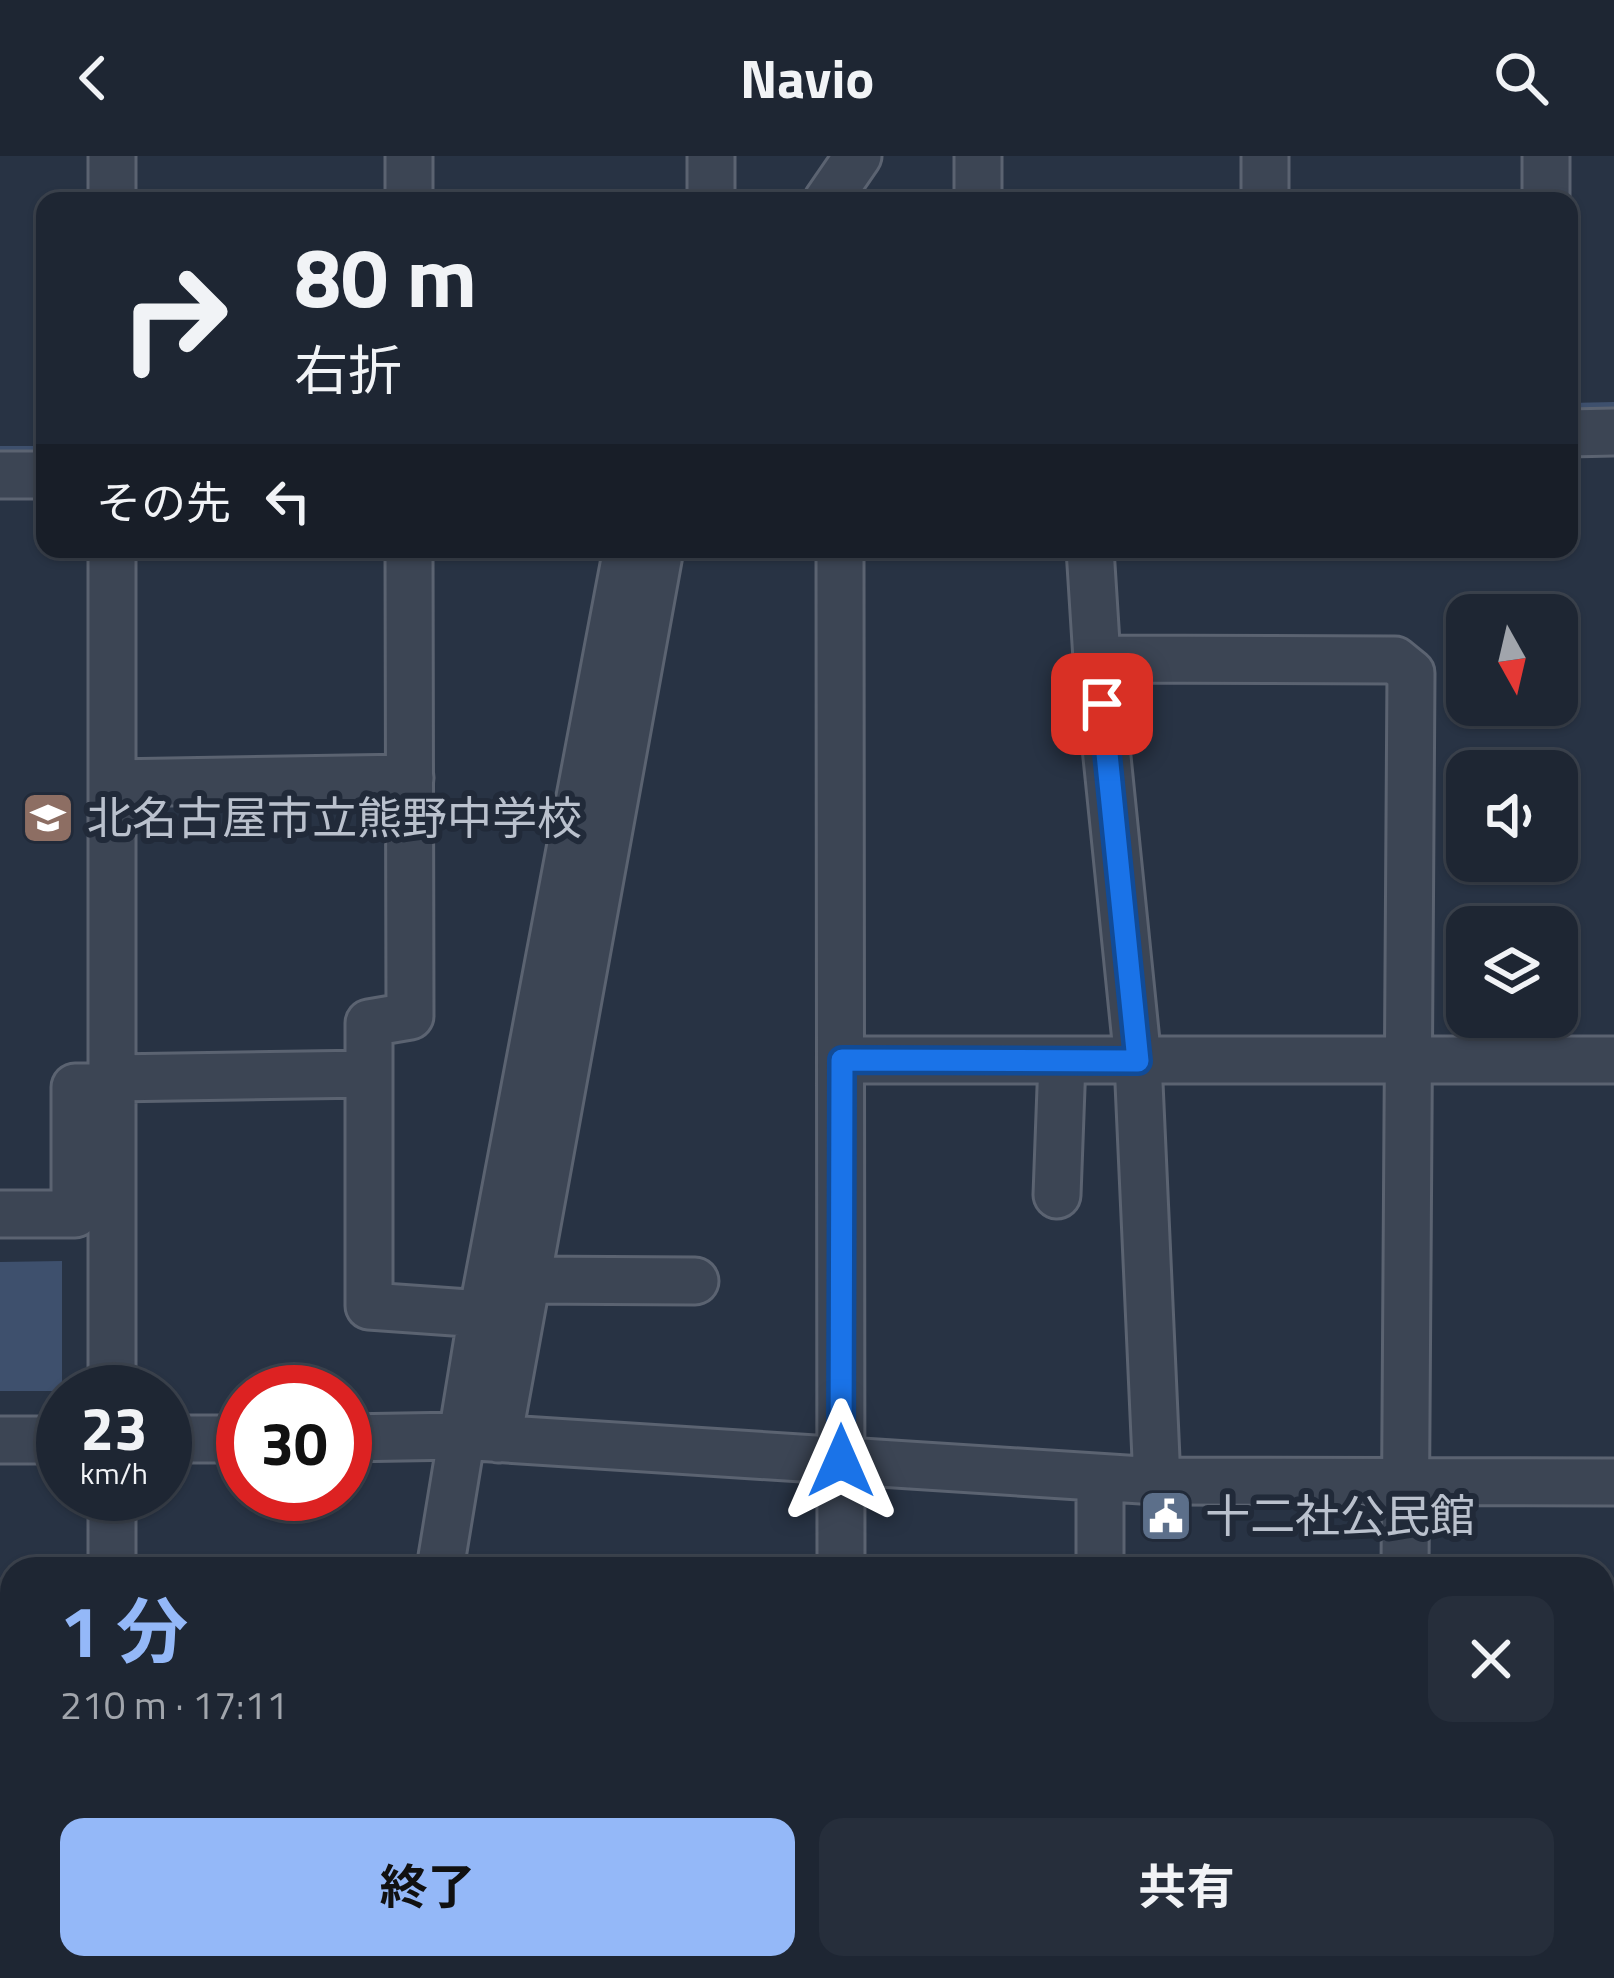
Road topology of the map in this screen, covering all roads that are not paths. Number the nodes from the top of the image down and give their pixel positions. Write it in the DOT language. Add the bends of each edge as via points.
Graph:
graph roads {
  1 [pos="112,156"];
  2 [pos="409,156"];
  3 [pos="711,156"];
  4 [pos="858,156"];
  5 [pos="978,156"];
  6 [pos="1264,156"];
  7 [pos="1546,156"];
  8 [pos="112,192"];
  9 [pos="409,192"];
  10 [pos="711,192"];
  11 [pos="832,192"];
  12 [pos="978,192"];
  13 [pos="1265,192"];
  14 [pos="1546,192"];
  15 [pos="1614,432"];
  16 [pos="1578,433"];
  17 [pos="0,475"];
  18 [pos="36,475"];
  19 [pos="112,558"];
  20 [pos="409,558"];
  21 [pos="625,558"];
  22 [pos="658,558"];
  23 [pos="840,558"];
  24 [pos="1091,558"];
  25 [pos="1097,659"];
  26 [pos="410,778"];
  27 [pos="112,783"];
  28 [pos="1409,1059"];
  29 [pos="842,1060"];
  30 [pos="1614,1060"];
  31 [pos="1062,1061"];
  32 [pos="1138,1061"];
  33 [pos="369,1074"];
  34 [pos="112,1083"];
  35 [pos="1058,1195"];
  36 [pos="0,1214"];
  37 [pos="525,1280"];
  38 [pos="695,1281"];
  39 [pos="482,1314"];
  40 [pos="112,1365"];
  41 [pos="372,1438"];
  42 [pos="479,1438"];
  43 [pos="0,1440"];
  44 [pos="36,1440"];
  45 [pos="841,1461"];
  46 [pos="1100,1478"];
  47 [pos="1404,1480"];
  48 [pos="1157,1481"];
  49 [pos="1614,1482"];
  50 [pos="112,1521"];
  51 [pos="112,1557"];
  52 [pos="444,1557"];
  53 [pos="841,1557"];
  54 [pos="1100,1557"];
  55 [pos="1405,1557"];
  1 -- 8 [label="street"];
  2 -- 9 [label="street"];
  3 -- 10 [label="street"];
  4 -- 11 [label="street"];
  5 -- 12 [label="street"];
  6 -- 13 [label="street"];
  7 -- 14 [label="street"];
  15 -- 16 [label="street"];
  17 -- 18 [label="street"];
  19 -- 27 [label="street"];
  20 -- 26 [label="street"];
  21 -- 39 [label="street"];
  22 -- 37 [label="street"];
  23 -- 29 [label="street"];
  24 -- 25 [label="street"];
  25 -- 28 [label="street" via="1395,661 1411,674"];
  25 -- 32 [label="street"];
  26 -- 27 [label="street"];
  26 -- 33 [label="street" via="410,1016 369,1023"];
  27 -- 34 [label="street"];
  28 -- 30 [label="street"];
  28 -- 32 [label="street"];
  28 -- 47 [label="street"];
  29 -- 31 [label="street"];
  29 -- 45 [label="street"];
  31 -- 32 [label="street"];
  31 -- 35 [label="street"];
  32 -- 48 [label="street"];
  33 -- 34 [label="street"];
  33 -- 39 [label="street" via="369,1306"];
  34 -- 36 [label="street" via="75,1087 75,1214"];
  34 -- 40 [label="street"];
  37 -- 38 [label="street"];
  37 -- 42 [label="street"];
  39 -- 42 [label="street"];
  41 -- 42 [label="street"];
  42 -- 45 [label="street"];
  42 -- 52 [label="street"];
  43 -- 44 [label="street"];
  45 -- 46 [label="street"];
  45 -- 53 [label="street"];
  46 -- 48 [label="street"];
  46 -- 54 [label="street"];
  47 -- 48 [label="street"];
  47 -- 49 [label="street"];
  47 -- 55 [label="street"];
  50 -- 51 [label="street"];
}
